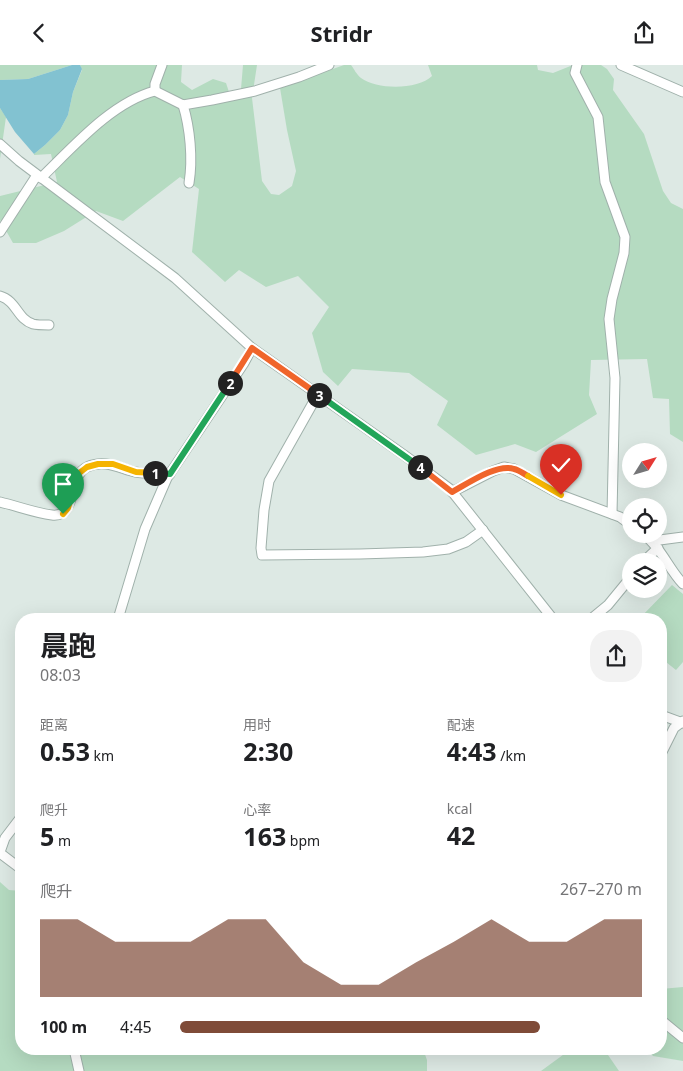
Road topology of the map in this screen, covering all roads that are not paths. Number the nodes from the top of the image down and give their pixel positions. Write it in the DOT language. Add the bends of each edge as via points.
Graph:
graph roads {
  1 [pos="162,65"];
  2 [pos="329,65"];
  3 [pos="577,65"];
  4 [pos="621,65"];
  5 [pos="155,91"];
  6 [pos="683,92"];
  7 [pos="183,105"];
  8 [pos="0,143"];
  9 [pos="39,176"];
  10 [pos="189,183"];
  11 [pos="0,232"];
  12 [pos="0,296"];
  13 [pos="49,325"];
  14 [pos="252,348"];
  15 [pos="318,394"];
  16 [pos="170,474"];
  17 [pos="452,492"];
  18 [pos="0,502"];
  19 [pos="612,514"];
  20 [pos="622,518"];
  21 [pos="483,530"];
  22 [pos="683,537"];
  23 [pos="655,544"];
  24 [pos="649,553"];
  25 [pos="683,584"];
  26 [pos="622,588"];
  27 [pos="120,613"];
  28 [pos="548,613"];
  29 [pos="598,613"];
  30 [pos="667,717"];
  31 [pos="683,722"];
  32 [pos="667,742"];
  33 [pos="15,825"];
  34 [pos="0,853"];
  35 [pos="15,864"];
  36 [pos="667,1025"];
  37 [pos="683,1038"];
  38 [pos="75,1055"];
  39 [pos="79,1071"];
  1 -- 5 [label="street"];
  2 -- 7 [label="street" via="255,91"];
  3 -- 19 [label="street" via="575,73 598,117 606,182 625,237 609,319 615,378"];
  4 -- 6 [label="street"];
  5 -- 7 [label="street"];
  5 -- 9 [label="street" via="124,103"];
  7 -- 10 [label="street" via="190,155"];
  8 -- 9 [label="street"];
  9 -- 11 [label="street"];
  9 -- 14 [label="street" via="175,278"];
  12 -- 13 [label="street" via="9,299 32,323"];
  14 -- 15 [label="street"];
  14 -- 16 [label="street"];
  15 -- 17 [label="street"];
  15 -- 21 [label="street" via="269,481 262,555 448,549"];
  16 -- 18 [label="street" via="136,472 113,464 87,467 78,474 68,508 63,514 54,515"];
  16 -- 27 [label="street" via="146,529"];
  17 -- 19 [label="street" via="504,467 514,469 561,495"];
  17 -- 21 [label="street"];
  19 -- 20 [label="street"];
  21 -- 28 [label="street"];
  22 -- 23 [label="street"];
  23 -- 24 [label="street"];
  23 -- 25 [label="street"];
  26 -- 29 [label="street"];
  30 -- 31 [label="street"];
  31 -- 32 [label="street" via="674,728"];
  33 -- 34 [label="street" via="5,838"];
  34 -- 35 [label="street"];
  36 -- 37 [label="street"];
  38 -- 39 [label="street"];
}
